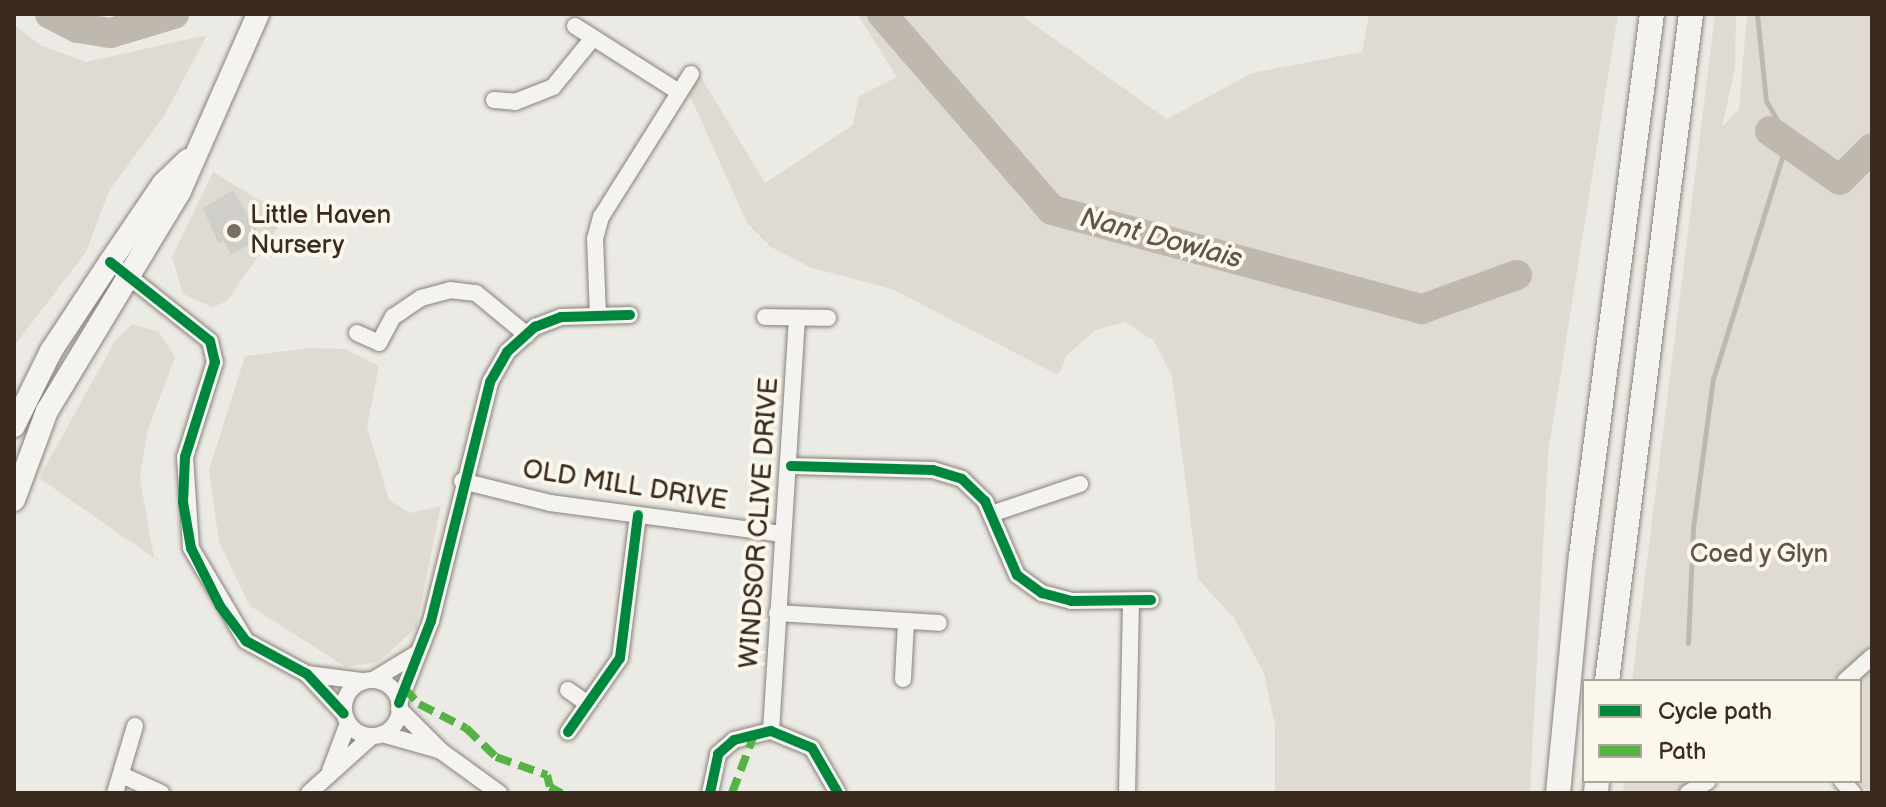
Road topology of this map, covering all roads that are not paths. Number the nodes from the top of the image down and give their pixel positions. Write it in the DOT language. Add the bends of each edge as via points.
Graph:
graph roads {
  1 [pos="258,14"];
  2 [pos="1652,14"];
  3 [pos="1691,14"];
  4 [pos="575,26"];
  5 [pos="593,38"];
  6 [pos="691,74"];
  7 [pos="679,92"];
  8 [pos="494,100"];
  9 [pos="119,269"];
  10 [pos="630,315"];
  11 [pos="598,316"];
  12 [pos="765,317"];
  13 [pos="828,318"];
  14 [pos="797,319"];
  15 [pos="357,333"];
  16 [pos="527,335"];
  17 [pos="14,426"];
  18 [pos="791,466"];
  19 [pos="462,481"];
  20 [pos="1080,484"];
  21 [pos="14,500"];
  22 [pos="991,514"];
  23 [pos="638,515"];
  24 [pos="781,534"];
  25 [pos="1151,600"];
  26 [pos="1131,602"];
  27 [pos="777,613"];
  28 [pos="906,621"];
  29 [pos="939,623"];
  30 [pos="416,654"];
  31 [pos="1872,657"];
  32 [pos="307,674"];
  33 [pos="903,679"];
  34 [pos="1607,679"];
  35 [pos="1847,679"];
  36 [pos="368,681"];
  37 [pos="568,690"];
  38 [pos="588,704"];
  39 [pos="399,706"];
  40 [pos="346,718"];
  41 [pos="135,726"];
  42 [pos="771,731"];
  43 [pos="568,732"];
  44 [pos="377,735"];
  45 [pos="441,751"];
  46 [pos="330,773"];
  47 [pos="124,776"];
  48 [pos="115,793"];
  49 [pos="161,793"];
  50 [pos="309,793"];
  51 [pos="499,793"];
  52 [pos="710,793"];
  53 [pos="838,793"];
  54 [pos="1127,793"];
  55 [pos="1558,793"];
  1 -- 9 [label="main road" via="180,191"];
  2 -- 55 [label="highway" via="1581,556"];
  3 -- 34 [label="highway"];
  4 -- 5 [label="street"];
  5 -- 7 [label="street"];
  5 -- 8 [label="street" via="553,87 515,102"];
  6 -- 7 [label="street"];
  7 -- 11 [label="street" via="601,217 595,239"];
  9 -- 17 [label="main road" via="51,351"];
  9 -- 21 [label="main road" via="47,411"];
  9 -- 32 [label="street" via="210,341 215,362 185,457 191,548 246,641"];
  10 -- 11 [label="street"];
  11 -- 16 [label="street" via="561,317"];
  12 -- 14 [label="street"];
  13 -- 14 [label="street"];
  14 -- 18 [label="street, WINDSOR CLIVE DRIVE"];
  15 -- 16 [label="street" via="379,343 393,317 421,298 450,290 476,293"];
  16 -- 19 [label="street" via="507,352 490,382"];
  18 -- 22 [label="street" via="933,470 962,479"];
  18 -- 24 [label="street, WINDSOR CLIVE DRIVE"];
  19 -- 23 [label="street, OLD MILL DRIVE"];
  19 -- 30 [label="street" via="431,621"];
  20 -- 22 [label="street"];
  22 -- 26 [label="street" via="1017,575 1042,593 1071,601"];
  23 -- 24 [label="street, OLD MILL DRIVE"];
  23 -- 38 [label="street" via="627,633 620,658"];
  24 -- 27 [label="street, WINDSOR CLIVE DRIVE"];
  25 -- 26 [label="street"];
  26 -- 54 [label="street"];
  27 -- 28 [label="street"];
  27 -- 42 [label="street, WINDSOR CLIVE DRIVE"];
  28 -- 29 [label="street"];
  28 -- 33 [label="street"];
  30 -- 36 [label="street"];
  30 -- 39 [label="street"];
  31 -- 35 [label="street"];
  32 -- 36 [label="street"];
  32 -- 40 [label="street"];
  36 -- 39 [label="street" via="391,687"];
  36 -- 40 [label="street" via="348,694"];
  37 -- 38 [label="street"];
  38 -- 43 [label="street"];
  39 -- 44 [label="street"];
  39 -- 45 [label="street"];
  40 -- 44 [label="street"];
  40 -- 46 [label="street"];
  41 -- 47 [label="street"];
  42 -- 52 [label="street" via="734,740 718,754"];
  42 -- 53 [label="street" via="812,748"];
  44 -- 45 [label="street"];
  44 -- 46 [label="street"];
  45 -- 51 [label="street"];
  46 -- 50 [label="street"];
  47 -- 48 [label="street"];
  47 -- 49 [label="street"];
}
